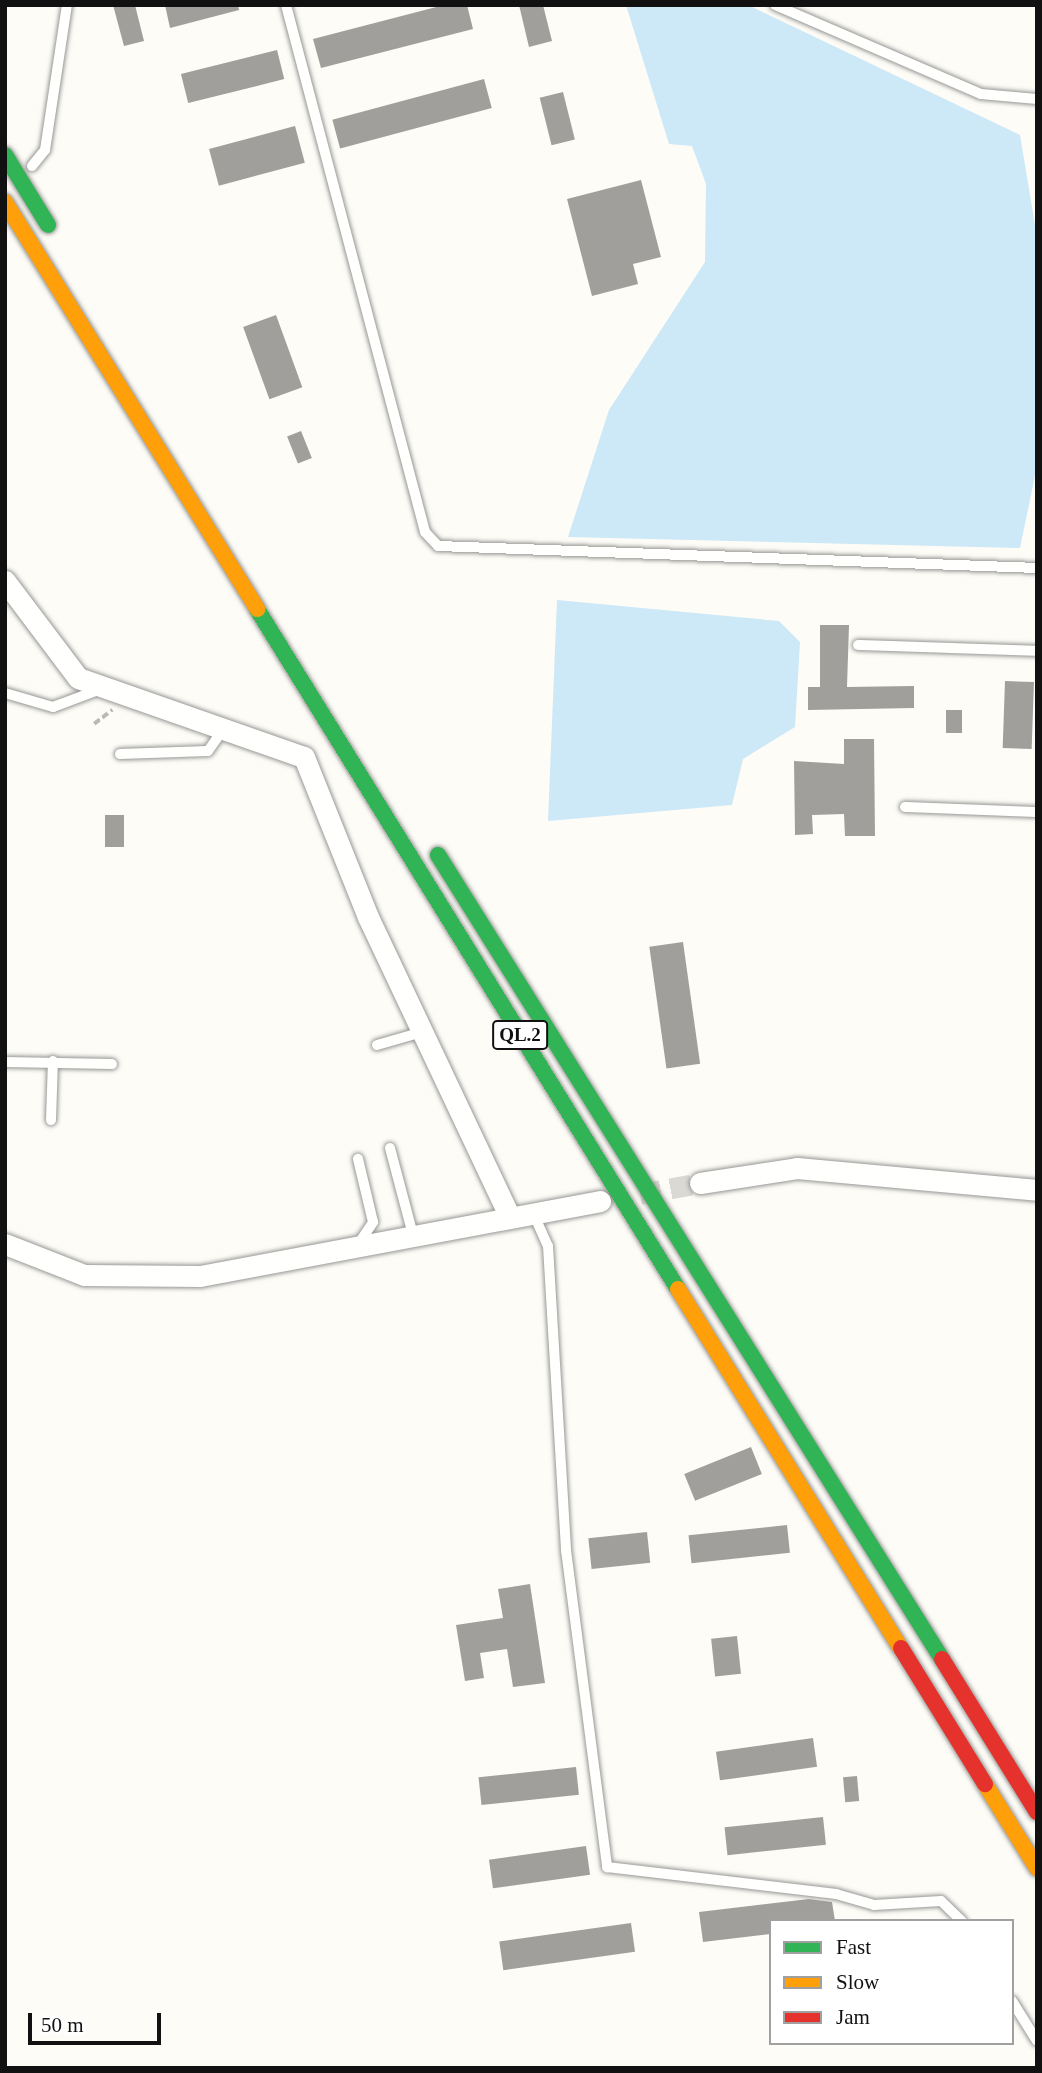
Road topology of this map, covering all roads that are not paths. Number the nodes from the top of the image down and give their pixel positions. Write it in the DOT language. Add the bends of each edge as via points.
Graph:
graph roads {
  1 [pos="67,5"];
  2 [pos="286,5"];
  3 [pos="775,5"];
  4 [pos="1037,99"];
  5 [pos="5,155"];
  6 [pos="32,166"];
  7 [pos="5,202"];
  8 [pos="56,238"];
  9 [pos="1037,568"];
  10 [pos="5,581"];
  11 [pos="858,645"];
  12 [pos="1037,651"];
  13 [pos="101,690"];
  14 [pos="5,693"];
  15 [pos="224,728"];
  16 [pos="120,754"];
  17 [pos="905,807"];
  18 [pos="1037,812"];
  19 [pos="430,842"];
  20 [pos="422,1032"];
  21 [pos="377,1045"];
  22 [pos="53,1061"];
  23 [pos="5,1062"];
  24 [pos="111,1063"];
  25 [pos="51,1120"];
  26 [pos="390,1148"];
  27 [pos="358,1159"];
  28 [pos="700,1182"];
  29 [pos="1037,1190"];
  30 [pos="600,1201"];
  31 [pos="534,1214"];
  32 [pos="510,1217"];
  33 [pos="413,1235"];
  34 [pos="5,1244"];
  35 [pos="356,1246"];
  36 [pos="1037,1812"];
  37 [pos="1037,1868"];
  38 [pos="960,1919"];
  39 [pos="1014,2004"];
  40 [pos="1037,2041"];
  1 -- 6 [label="lane" via="46,150"];
  2 -- 9 [label="lane" via="422,519 438,546"];
  3 -- 4 [label="lane" via="981,94"];
  5 -- 8 [label="highway"];
  7 -- 37 [label="highway, QL.2"];
  10 -- 13 [label="street" via="58,657 78,678"];
  11 -- 12 [label="lane"];
  13 -- 14 [label="lane" via="53,707"];
  13 -- 15 [label="street"];
  15 -- 16 [label="lane" via="208,751"];
  15 -- 20 [label="street" via="304,757 368,917"];
  17 -- 18 [label="lane"];
  19 -- 36 [label="highway, QL.2"];
  20 -- 21 [label="lane"];
  20 -- 32 [label="street"];
  22 -- 23 [label="lane"];
  22 -- 24 [label="lane"];
  22 -- 25 [label="lane"];
  26 -- 33 [label="lane" via="411,1206"];
  27 -- 35 [label="lane" via="373,1222"];
  28 -- 29 [label="street" via="797,1168"];
  30 -- 31 [label="street"];
  31 -- 32 [label="street"];
  31 -- 38 [label="lane" via="548,1246 566,1550 607,1867 836,1894 874,1905 941,1901"];
  32 -- 33 [label="street"];
  33 -- 35 [label="street"];
  34 -- 35 [label="street" via="109,1280 200,1276"];
  39 -- 40 [label="lane"];
}
